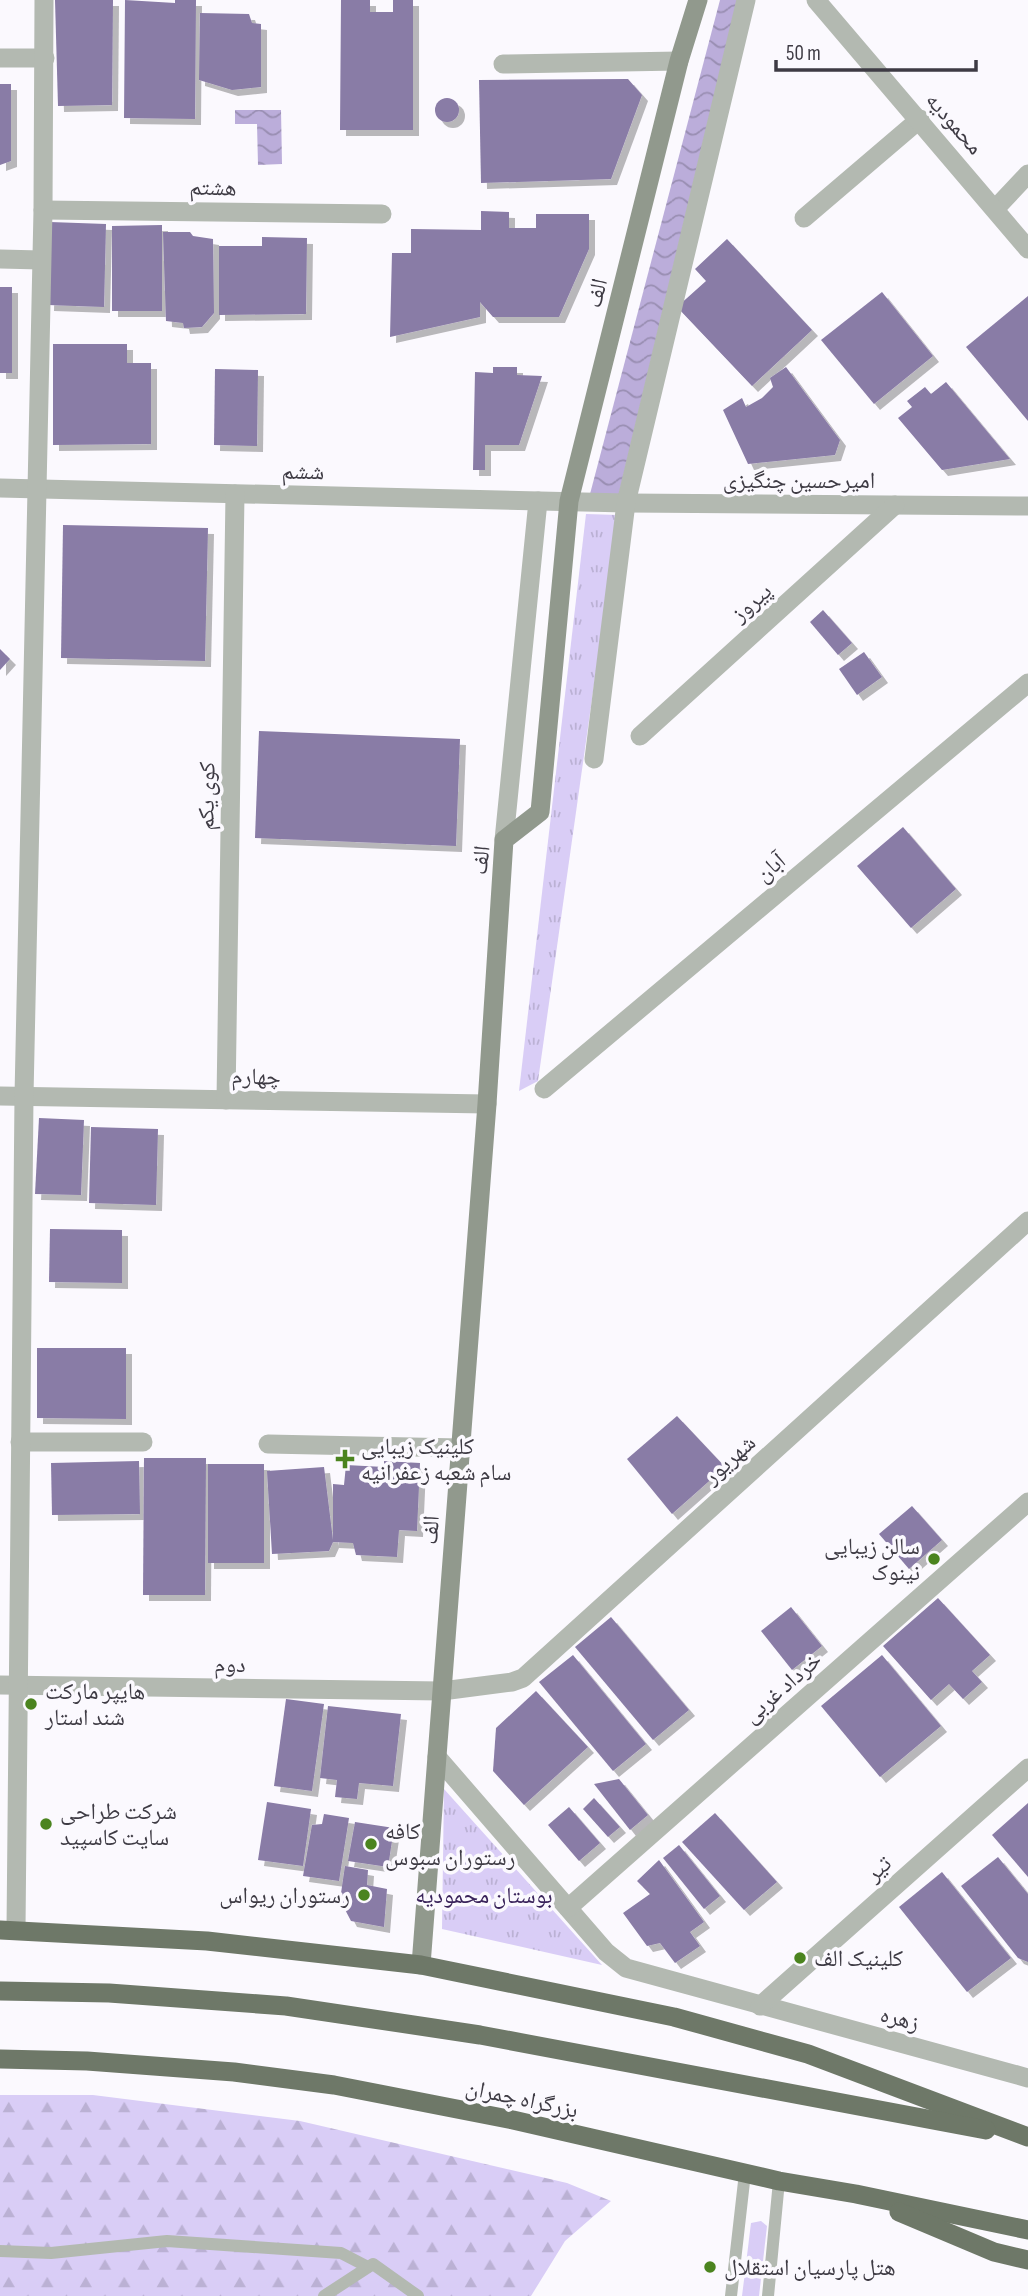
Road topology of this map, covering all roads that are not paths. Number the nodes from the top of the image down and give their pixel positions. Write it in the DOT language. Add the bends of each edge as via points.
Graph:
graph roads {
  1 [pos="44,0"];
  2 [pos="698,0"];
  3 [pos="746,0"];
  4 [pos="816,0"];
  5 [pos="0,58"];
  6 [pos="45,58"];
  7 [pos="679,61"];
  8 [pos="503,64"];
  9 [pos="919,119"];
  10 [pos="1028,174"];
  11 [pos="996,208"];
  12 [pos="43,209"];
  13 [pos="382,214"];
  14 [pos="804,218"];
  15 [pos="1024,237"];
  16 [pos="0,259"];
  17 [pos="41,260"];
  18 [pos="0,488"];
  19 [pos="36,489"];
  20 [pos="235,494"];
  21 [pos="538,501"];
  22 [pos="569,501"];
  23 [pos="626,503"];
  24 [pos="895,505"];
  25 [pos="1028,506"];
  26 [pos="1028,683"];
  27 [pos="640,736"];
  28 [pos="594,759"];
  29 [pos="504,840"];
  30 [pos="544,1089"];
  31 [pos="0,1096"];
  32 [pos="24,1096"];
  33 [pos="226,1100"];
  34 [pos="486,1104"];
  35 [pos="1028,1221"];
  36 [pos="20,1442"];
  37 [pos="143,1442"];
  38 [pos="268,1444"];
  39 [pos="460,1448"];
  40 [pos="1028,1502"];
  41 [pos="9,1685"];
  42 [pos="442,1691"];
  43 [pos="437,1757"];
  44 [pos="1028,1768"];
  45 [pos="568,1908"];
  46 [pos="8,1930"];
  47 [pos="421,1965"];
  48 [pos="0,1991"];
  49 [pos="760,2006"];
  50 [pos="0,2059"];
  51 [pos="1028,2078"];
  52 [pos="1028,2138"];
  53 [pos="745,2174"];
  54 [pos="779,2181"];
  55 [pos="856,2194"];
  56 [pos="1028,2230"];
  57 [pos="0,2251"];
  58 [pos="1028,2260"];
  59 [pos="368,2267"];
  60 [pos="324,2296"];
  61 [pos="418,2296"];
  62 [pos="732,2296"];
  63 [pos="768,2296"];
  1 -- 6 [label="street"];
  2 -- 7 [label="main road, الف"];
  3 -- 23 [label="street"];
  4 -- 9 [label="street, محمودیه"];
  5 -- 6 [label="street"];
  6 -- 12 [label="street"];
  7 -- 8 [label="street"];
  7 -- 22 [label="main road, الف"];
  9 -- 11 [label="street, محمودیه"];
  9 -- 14 [label="street"];
  10 -- 11 [label="street"];
  11 -- 15 [label="street, محمودیه"];
  12 -- 13 [label="street, هشتم"];
  12 -- 17 [label="street"];
  16 -- 17 [label="street"];
  17 -- 19 [label="street"];
  18 -- 19 [label="street, ششم"];
  19 -- 20 [label="street, ششم"];
  19 -- 32 [label="street"];
  20 -- 21 [label="street, ششم"];
  20 -- 33 [label="street, کوی یکم"];
  21 -- 22 [label="street, ششم"];
  21 -- 29 [label="street"];
  22 -- 23 [label="street, امیرحسین چنگیزی"];
  22 -- 29 [label="main road, الف" via="541,812"];
  23 -- 24 [label="street, امیرحسین چنگیزی"];
  23 -- 28 [label="street"];
  24 -- 25 [label="street, امیرحسین چنگیزی"];
  24 -- 27 [label="street, پیروز"];
  26 -- 30 [label="street, آبان"];
  29 -- 34 [label="main road, الف"];
  31 -- 32 [label="street, چهارم"];
  32 -- 33 [label="street, چهارم"];
  32 -- 36 [label="street"];
  33 -- 34 [label="street, چهارم"];
  34 -- 39 [label="main road, الف"];
  35 -- 42 [label="street, شهریور" via="523,1678"];
  36 -- 37 [label="street"];
  36 -- 41 [label="street"];
  38 -- 39 [label="street"];
  39 -- 42 [label="main road, الف"];
  40 -- 45 [label="street, خرداد غربی"];
  41 -- 42 [label="street, دوم"];
  41 -- 46 [label="street"];
  42 -- 43 [label="main road, الف"];
  43 -- 45 [label="street"];
  43 -- 47 [label="main road, الف"];
  44 -- 49 [label="street, تیر"];
  45 -- 49 [label="street" via="626,1968"];
  46 -- 47 [label="highway" via="207,1941"];
  47 -- 52 [label="highway" via="674,2017 808,2054"];
  48 -- 52 [label="highway" via="109,1993 286,2006 480,2035"];
  49 -- 51 [label="street, زهره"];
  50 -- 53 [label="highway, بزرگراه چمران" via="221,2071 334,2085 513,2120"];
  53 -- 54 [label="highway, بزرگراه چمران"];
  53 -- 62 [label="lane"];
  54 -- 55 [label="highway, بزرگراه چمران"];
  54 -- 63 [label="lane"];
  55 -- 56 [label="highway, بزرگراه چمران"];
  55 -- 58 [label="highway" via="994,2252"];
  57 -- 59 [label="lane" via="51,2253 167,2241 341,2253"];
  59 -- 60 [label="lane"];
  59 -- 61 [label="lane" via="373,2264"];
}
